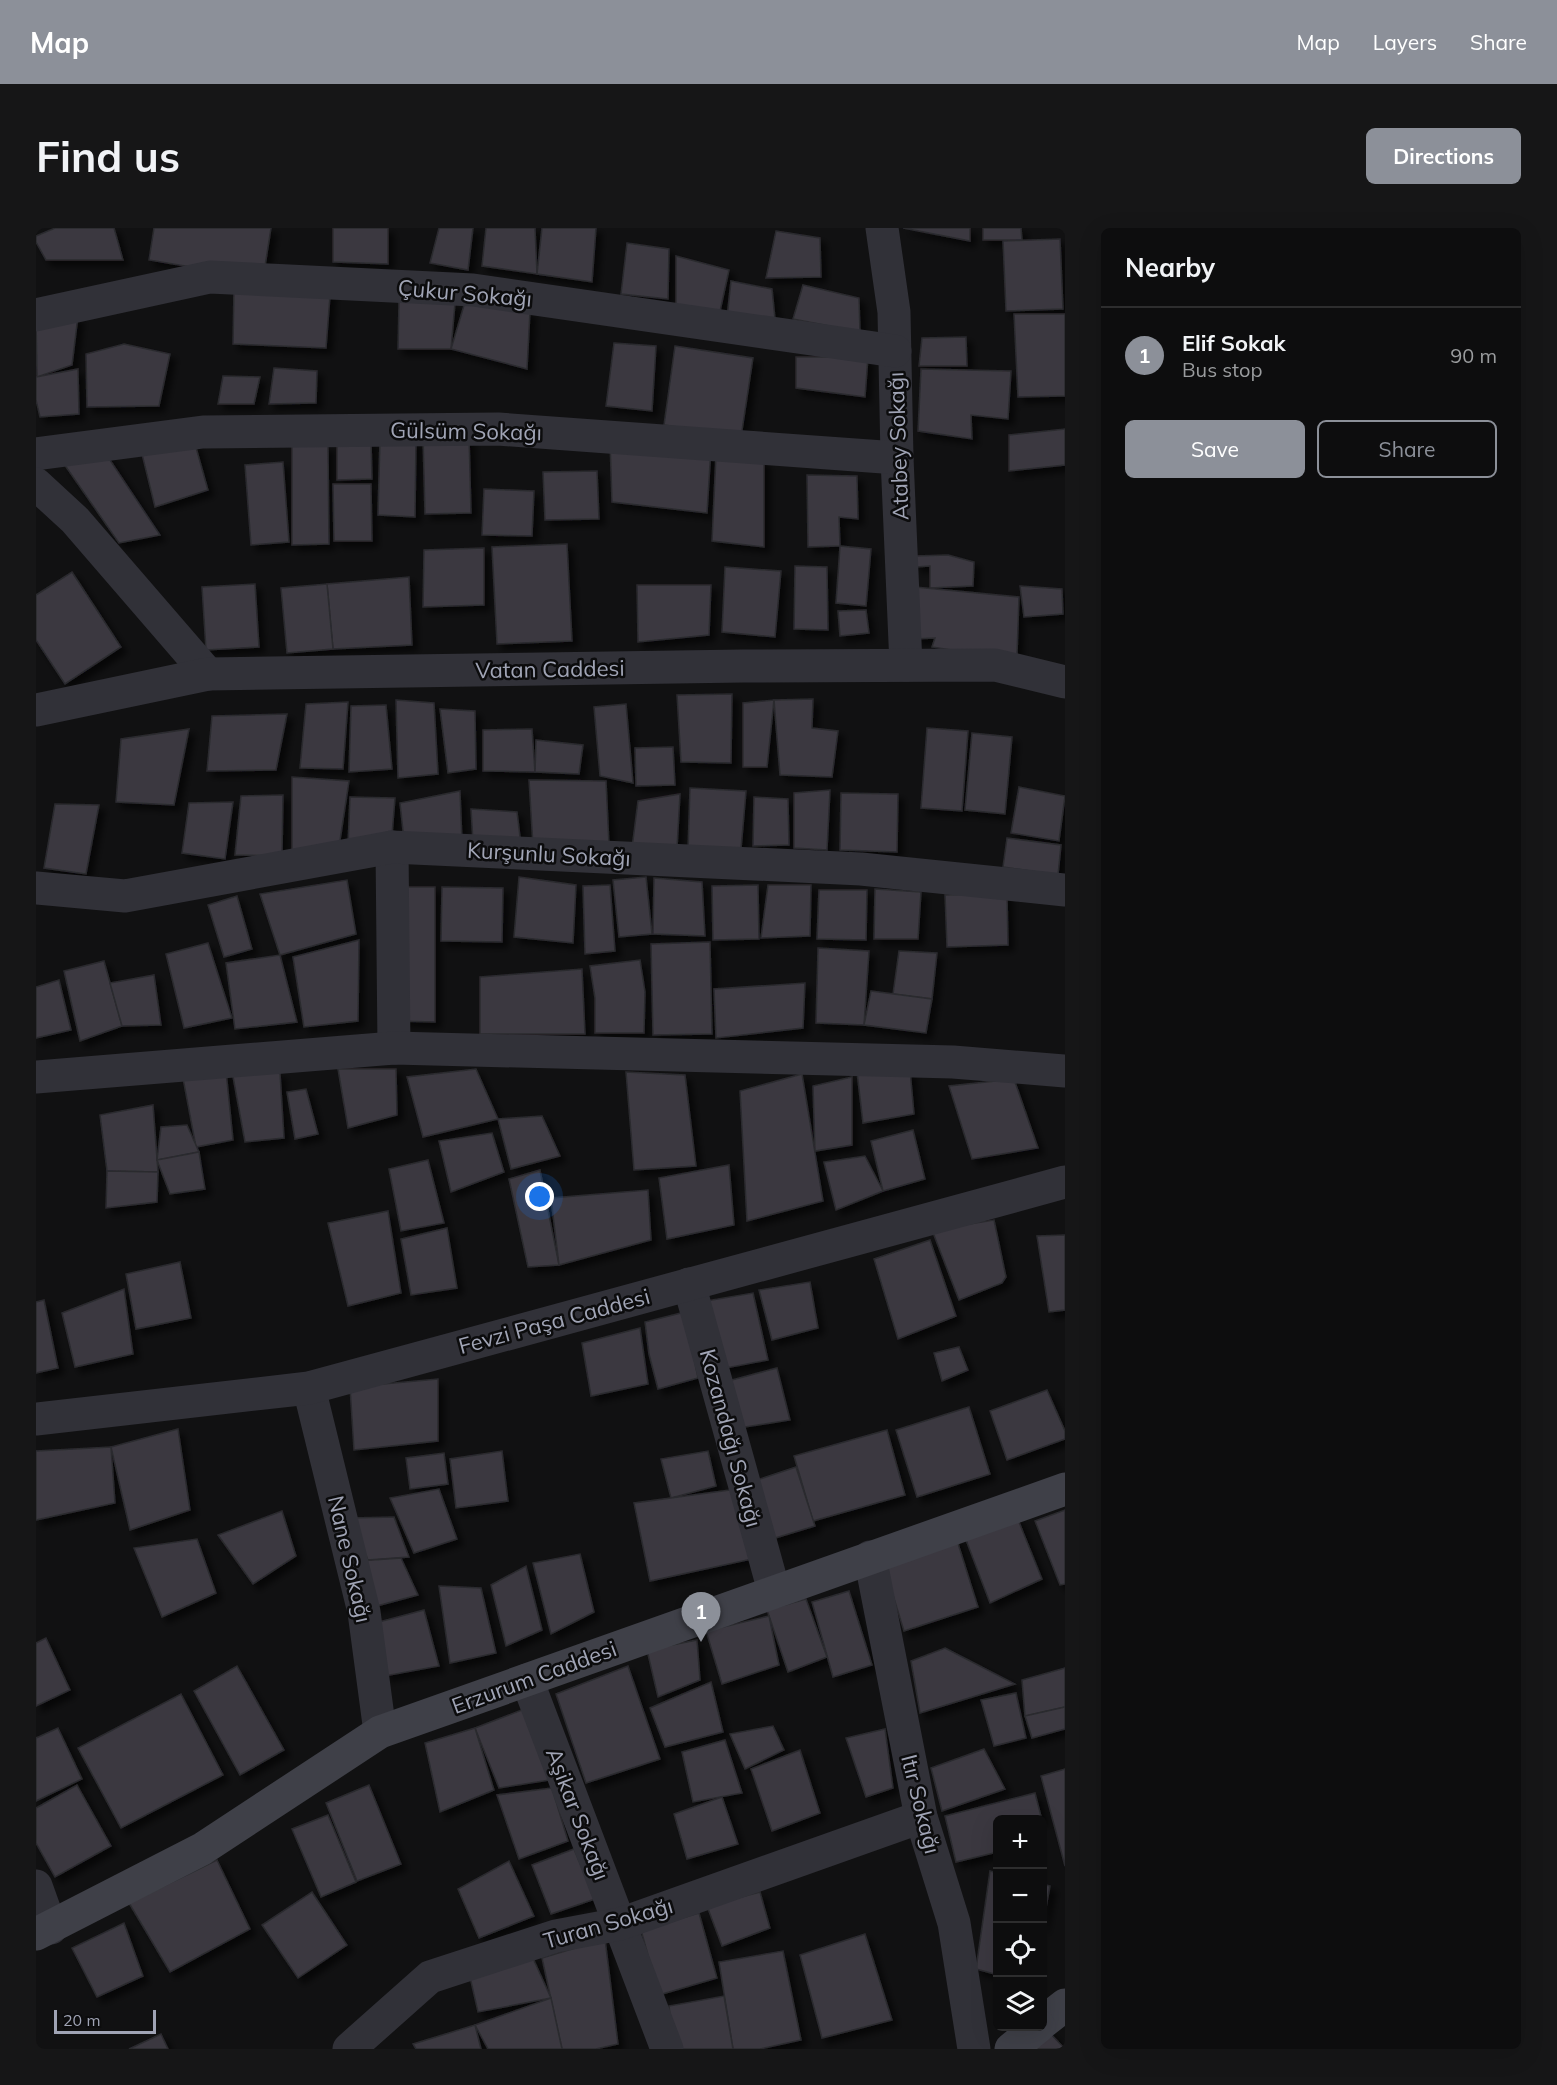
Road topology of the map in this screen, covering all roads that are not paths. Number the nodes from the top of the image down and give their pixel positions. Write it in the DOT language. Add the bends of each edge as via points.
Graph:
graph roads {
  1 [pos="882,228"];
  2 [pos="36,315"];
  3 [pos="895,351"];
  4 [pos="36,454"];
  5 [pos="897,458"];
  6 [pos="36,484"];
  7 [pos="906,665"];
  8 [pos="208,674"];
  9 [pos="1065,682"];
  10 [pos="36,710"];
  11 [pos="392,847"];
  12 [pos="36,888"];
  13 [pos="1065,890"];
  14 [pos="394,1048"];
  15 [pos="1065,1071"];
  16 [pos="36,1077"];
  17 [pos="1065,1182"];
  18 [pos="689,1284"];
  19 [pos="309,1388"];
  20 [pos="36,1419"];
  21 [pos="1065,1489"];
  22 [pos="870,1557"];
  23 [pos="774,1592"];
  24 [pos="527,1680"];
  25 [pos="380,1732"];
  26 [pos="921,1817"];
  27 [pos="36,1886"];
  28 [pos="620,1924"];
  29 [pos="43,1931"];
  30 [pos="1065,2005"];
  31 [pos="1047,2019"];
  32 [pos="1033,2031"];
  33 [pos="349,2049"];
  34 [pos="667,2049"];
  35 [pos="974,2049"];
  36 [pos="1011,2049"];
  1 -- 3 [label="street, Atabey Sokağı" via="894,312"];
  2 -- 3 [label="street, Çukur Sokağı" via="210,277 473,290"];
  3 -- 5 [label="street, Atabey Sokağı"];
  4 -- 5 [label="street, Gülsüm Sokağı" via="203,432 498,429"];
  5 -- 7 [label="street, Atabey Sokağı"];
  6 -- 8 [label="street" via="75,520"];
  7 -- 8 [label="street, Vatan Caddesi"];
  7 -- 9 [label="street, Vatan Caddesi" via="995,665"];
  8 -- 10 [label="street, Vatan Caddesi"];
  11 -- 12 [label="street, Kurşunlu Sokağı" via="125,896"];
  11 -- 13 [label="street, Kurşunlu Sokağı" via="861,869"];
  11 -- 14 [label="street"];
  14 -- 15 [label="street" via="953,1062"];
  14 -- 16 [label="street"];
  17 -- 18 [label="street, Fevzi Paşa Caddesi"];
  18 -- 19 [label="street, Fevzi Paşa Caddesi"];
  18 -- 23 [label="street, Kozandağı Sokağı"];
  19 -- 20 [label="street, Fevzi Paşa Caddesi"];
  19 -- 25 [label="street, Nane Sokağı" via="364,1612"];
  21 -- 22 [label="street, Erzurum Caddesi"];
  22 -- 23 [label="street, Erzurum Caddesi"];
  22 -- 26 [label="street, Itır Sokağı"];
  23 -- 24 [label="street, Erzurum Caddesi"];
  24 -- 25 [label="street, Erzurum Caddesi"];
  24 -- 28 [label="street, Aşikar Sokağı"];
  25 -- 29 [label="street, Erzurum Caddesi" via="202,1849"];
  26 -- 28 [label="street, Turan Sokağı"];
  26 -- 35 [label="street, Itır Sokağı" via="954,1923"];
  27 -- 29 [label="street"];
  28 -- 33 [label="street, Turan Sokağı" via="556,1936 430,1977"];
  28 -- 34 [label="street, Aşikar Sokağı"];
  30 -- 31 [label="street"];
  32 -- 36 [label="street"];
}
